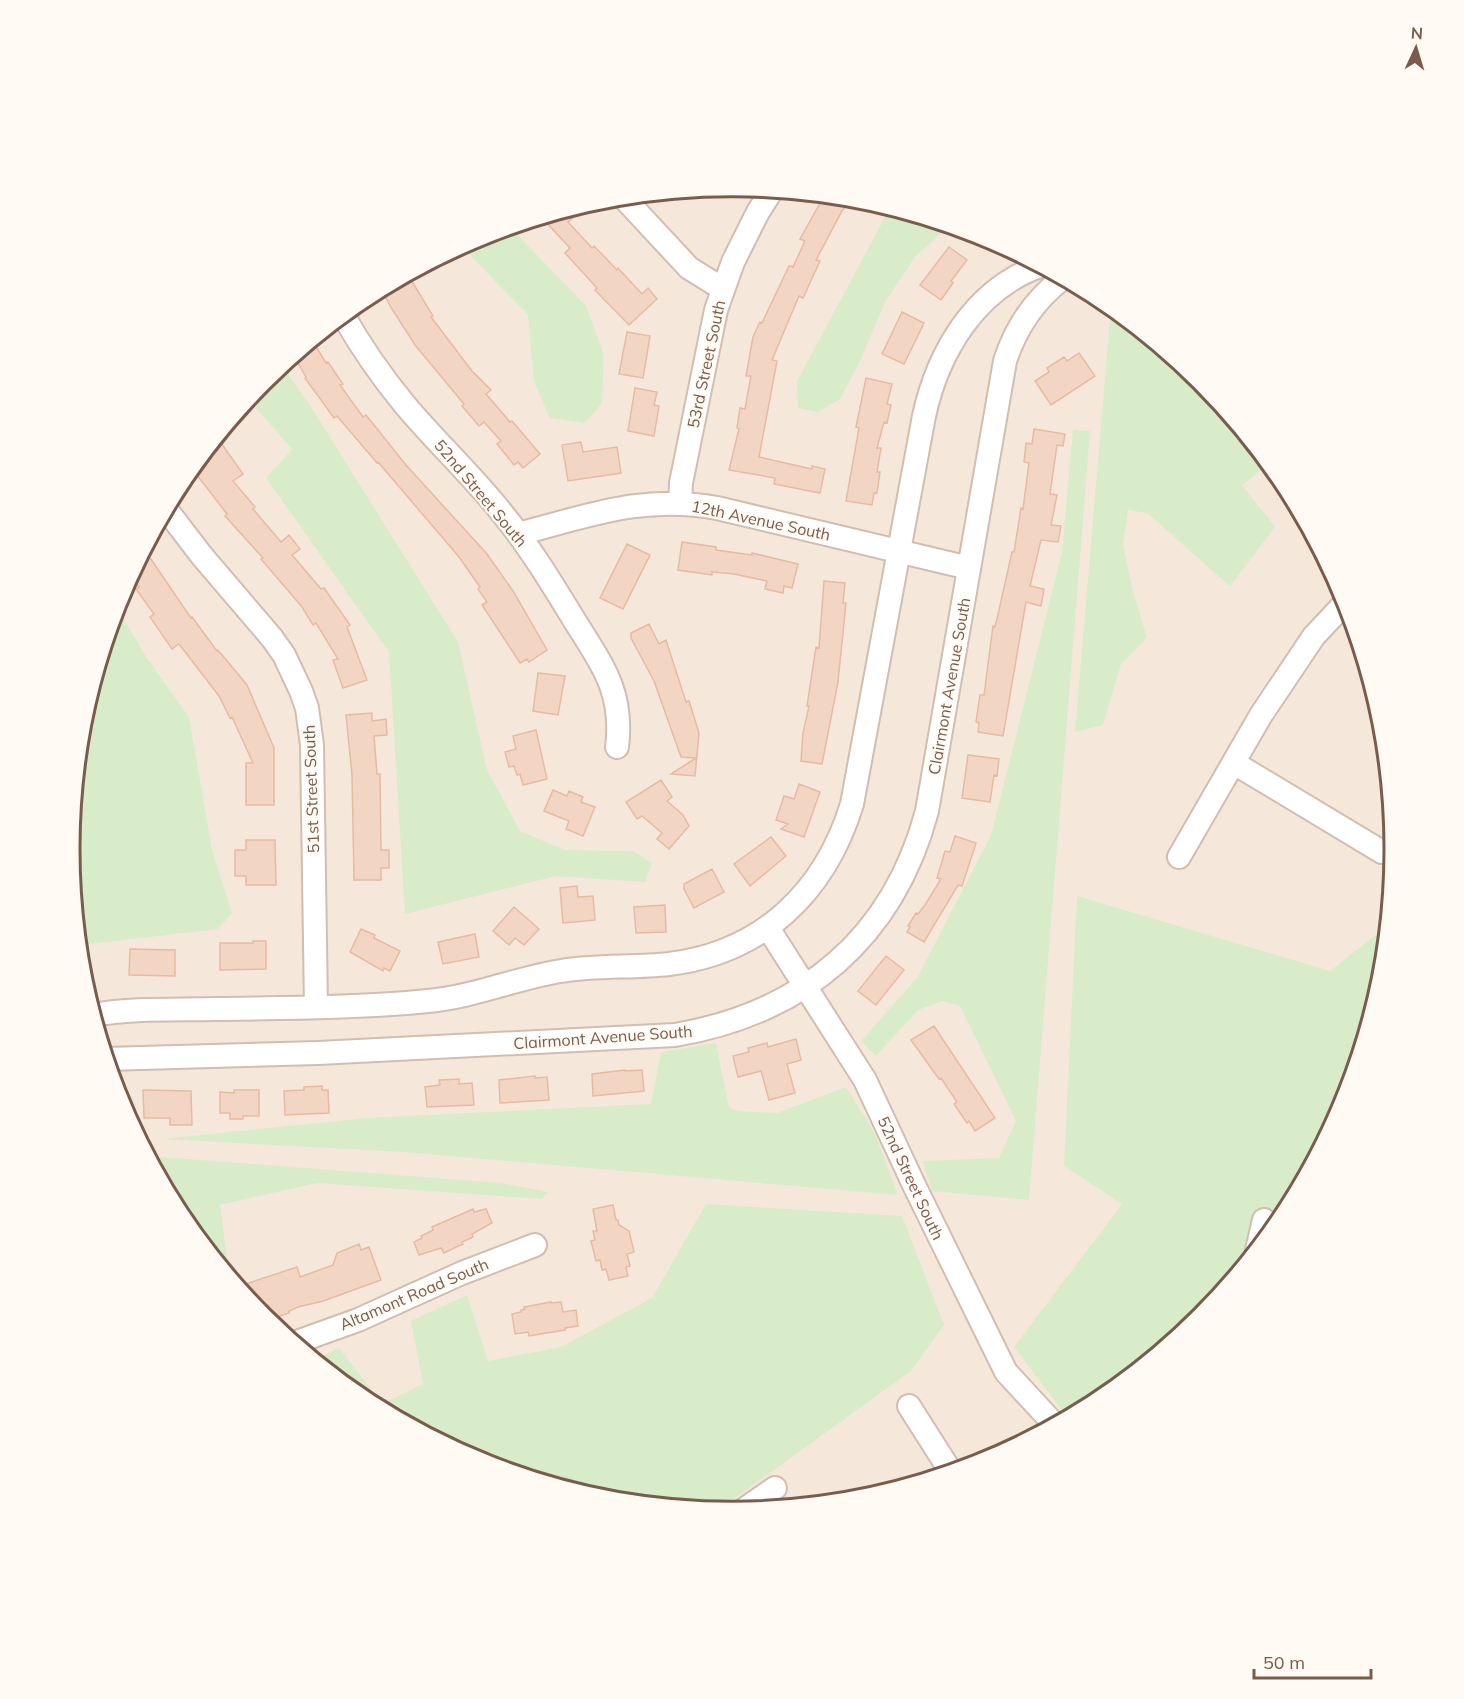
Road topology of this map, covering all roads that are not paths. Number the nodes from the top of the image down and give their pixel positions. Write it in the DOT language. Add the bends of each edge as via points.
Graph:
graph roads {
  1 [pos="768,198"];
  2 [pos="631,206"];
  3 [pos="1032,270"];
  4 [pos="1056,283"];
  5 [pos="723,288"];
  6 [pos="348,323"];
  7 [pos="680,503"];
  8 [pos="171,516"];
  9 [pos="518,534"];
  10 [pos="898,551"];
  11 [pos="969,568"];
  12 [pos="1339,610"];
  13 [pos="616,747"];
  14 [pos="1234,763"];
  15 [pos="1382,852"];
  16 [pos="1179,857"];
  17 [pos="768,927"];
  18 [pos="806,986"];
  19 [pos="316,1007"];
  20 [pos="101,1014"];
  21 [pos="114,1059"];
  22 [pos="1264,1220"];
  23 [pos="1262,1230"];
  24 [pos="535,1245"];
  25 [pos="302,1340"];
  26 [pos="909,1406"];
  27 [pos="1050,1419"];
  28 [pos="947,1465"];
  29 [pos="775,1488"];
  30 [pos="756,1501"];
  1 -- 5 [label="street"];
  2 -- 5 [label="street, 53rd Street South" via="684,264"];
  3 -- 10 [label="street" via="1011,280 983,302 945,352 928,394"];
  4 -- 11 [label="street" via="1027,314 1010,344"];
  5 -- 7 [label="street, 53rd Street South" via="710,332"];
  6 -- 9 [label="street, 52nd Street South" via="404,403"];
  7 -- 9 [label="street, 12th Avenue South" via="620,508"];
  7 -- 10 [label="street, 12th Avenue South" via="717,508"];
  8 -- 19 [label="street, 51st Street South" via="272,638 294,673 304,699 312,745"];
  9 -- 13 [label="street, 52nd Street South" via="607,674 617,702"];
  10 -- 11 [label="street, 12th Avenue South"];
  10 -- 17 [label="street" via="846,825 815,881"];
  11 -- 18 [label="street, Clairmont Avenue South" via="927,811 912,858 889,902 860,940"];
  12 -- 14 [label="street" via="1314,636"];
  14 -- 15 [label="street"];
  14 -- 16 [label="street"];
  17 -- 18 [label="street, 52nd Street South"];
  17 -- 19 [label="street" via="711,955 672,963 562,970 460,997 429,1001"];
  18 -- 21 [label="street, Clairmont Avenue South" via="746,1017 675,1035"];
  18 -- 27 [label="street, 52nd Street South" via="865,1080 1006,1372"];
  19 -- 20 [label="street"];
  22 -- 23 [label="street"];
  24 -- 25 [label="street, Altamont Road South"];
  26 -- 28 [label="street"];
  29 -- 30 [label="street"];
}
